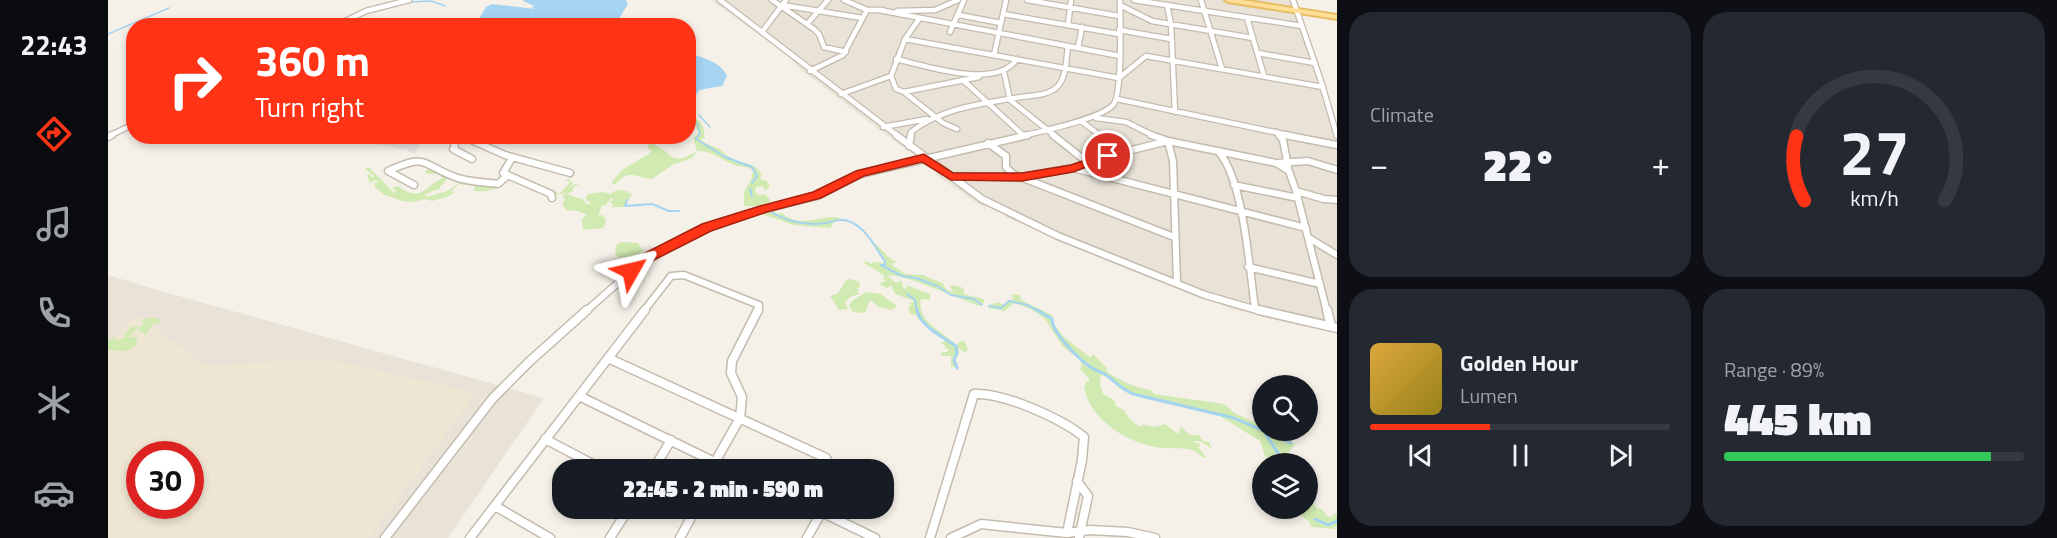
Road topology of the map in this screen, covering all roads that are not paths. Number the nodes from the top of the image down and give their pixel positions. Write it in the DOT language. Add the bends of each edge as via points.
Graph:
graph roads {
  1 [pos="410,0"];
  2 [pos="720,0"];
  3 [pos="772,0"];
  4 [pos="828,0"];
  5 [pos="844,0"];
  6 [pos="958,0"];
  7 [pos="963,0"];
  8 [pos="1006,0"];
  9 [pos="1027,0"];
  10 [pos="1071,0"];
  11 [pos="1134,0"];
  12 [pos="1201,0"];
  13 [pos="1228,0"];
  14 [pos="1269,0"];
  15 [pos="1250,2"];
  16 [pos="1120,3"];
  17 [pos="783,4"];
  18 [pos="1167,5"];
  19 [pos="1295,5"];
  20 [pos="1070,7"];
  21 [pos="1191,9"];
  22 [pos="867,10"];
  23 [pos="879,10"];
  24 [pos="820,11"];
  25 [pos="1204,11"];
  26 [pos="1337,11"];
  27 [pos="1179,12"];
  28 [pos="1003,14"];
  29 [pos="959,15"];
  30 [pos="1119,16"];
  31 [pos="774,17"];
  32 [pos="1174,17"];
  33 [pos="1337,17"];
  34 [pos="352,18"];
  35 [pos="796,18"];
  36 [pos="862,18"];
  37 [pos="1247,18"];
  38 [pos="919,19"];
  39 [pos="1001,23"];
  40 [pos="807,24"];
  41 [pos="1171,24"];
  42 [pos="1068,25"];
  43 [pos="954,26"];
  44 [pos="1302,26"];
  45 [pos="1082,27"];
  46 [pos="1212,31"];
  47 [pos="762,32"];
  48 [pos="950,32"];
  49 [pos="1119,32"];
  50 [pos="998,34"];
  51 [pos="1253,38"];
  52 [pos="905,39"];
  53 [pos="1171,39"];
  54 [pos="1068,46"];
  55 [pos="1078,48"];
  56 [pos="846,52"];
  57 [pos="1258,53"];
  58 [pos="994,55"];
  59 [pos="1120,56"];
  60 [pos="896,59"];
  61 [pos="1017,60"];
  62 [pos="1172,60"];
  63 [pos="1315,63"];
  64 [pos="1065,68"];
  65 [pos="1222,69"];
  66 [pos="810,71"];
  67 [pos="1004,72"];
  68 [pos="891,76"];
  69 [pos="984,76"];
  70 [pos="1264,76"];
  71 [pos="1119,78"];
  72 [pos="963,80"];
  73 [pos="1323,87"];
  74 [pos="904,92"];
  75 [pos="841,94"];
  76 [pos="1117,99"];
  77 [pos="1010,100"];
  78 [pos="988,102"];
  79 [pos="1175,112"];
  80 [pos="932,118"];
  81 [pos="1091,118"];
  82 [pos="1081,121"];
  83 [pos="883,126"];
  84 [pos="126,128"];
  85 [pos="1139,128"];
  86 [pos="957,129"];
  87 [pos="1047,129"];
  88 [pos="1276,132"];
  89 [pos="108,136"];
  90 [pos="1024,136"];
  91 [pos="1299,137"];
  92 [pos="1337,137"];
  93 [pos="1168,141"];
  94 [pos="1284,142"];
  95 [pos="988,143"];
  96 [pos="454,144"];
  97 [pos="483,144"];
  98 [pos="909,146"];
  99 [pos="1147,146"];
  100 [pos="1337,146"];
  101 [pos="1218,151"];
  102 [pos="1122,153"];
  103 [pos="1243,156"];
  104 [pos="513,158"];
  105 [pos="924,158"];
  106 [pos="472,159"];
  107 [pos="1088,162"];
  108 [pos="1272,162"];
  109 [pos="1286,162"];
  110 [pos="1229,164"];
  111 [pos="1073,168"];
  112 [pos="1337,170"];
  113 [pos="1289,171"];
  114 [pos="570,174"];
  115 [pos="508,176"];
  116 [pos="951,177"];
  117 [pos="1022,177"];
  118 [pos="414,185"];
  119 [pos="1234,185"];
  120 [pos="1297,194"];
  121 [pos="1173,196"];
  122 [pos="552,198"];
  123 [pos="1336,200"];
  124 [pos="1241,213"];
  125 [pos="1306,228"];
  126 [pos="1174,237"];
  127 [pos="1309,238"];
  128 [pos="1337,255"];
  129 [pos="1248,267"];
  130 [pos="679,268"];
  131 [pos="671,276"];
  132 [pos="1177,282"];
  133 [pos="1320,284"];
  134 [pos="1255,308"];
  135 [pos="1334,327"];
  136 [pos="608,358"];
  137 [pos="579,396"];
  138 [pos="740,418"];
  139 [pos="545,439"];
  140 [pos="671,440"];
  141 [pos="583,459"];
  142 [pos="660,459"];
  143 [pos="707,459"];
  144 [pos="721,459"];
  145 [pos="826,459"];
  146 [pos="1077,480"];
  147 [pos="495,506"];
  148 [pos="622,519"];
  149 [pos="690,519"];
  150 [pos="818,519"];
  151 [pos="838,519"];
  152 [pos="1099,531"];
  153 [pos="1074,535"];
  154 [pos="386,538"];
  155 [pos="470,538"];
  156 [pos="550,538"];
  157 [pos="610,538"];
  158 [pos="680,538"];
  159 [pos="807,538"];
  160 [pos="875,538"];
  161 [pos="930,538"];
  162 [pos="951,538"];
  163 [pos="1114,538"];
  164 [pos="1155,538"];
  1 -- 34 [label="street"];
  2 -- 47 [label="street"];
  3 -- 17 [label="street"];
  4 -- 24 [label="street"];
  5 -- 22 [label="street"];
  6 -- 23 [label="street" via="927,11"];
  7 -- 29 [label="street"];
  8 -- 28 [label="street"];
  9 -- 20 [label="street"];
  10 -- 20 [label="street"];
  11 -- 18 [label="street"];
  12 -- 25 [label="street"];
  13 -- 15 [label="main road"];
  14 -- 19 [label="main road"];
  15 -- 19 [label="main road"];
  16 -- 30 [label="street"];
  16 -- 41 [label="street" via="1148,20"];
  17 -- 24 [label="street"];
  17 -- 31 [label="street"];
  17 -- 35 [label="street"];
  18 -- 21 [label="street"];
  18 -- 41 [label="street"];
  19 -- 26 [label="main road"];
  19 -- 33 [label="main road"];
  19 -- 44 [label="street"];
  20 -- 30 [label="street"];
  20 -- 42 [label="street"];
  21 -- 25 [label="street"];
  21 -- 27 [label="street"];
  22 -- 23 [label="street"];
  22 -- 36 [label="street"];
  23 -- 38 [label="street"];
  24 -- 36 [label="street" via="834,10"];
  24 -- 40 [label="street"];
  25 -- 37 [label="street"];
  25 -- 46 [label="street"];
  28 -- 39 [label="street"];
  28 -- 42 [label="street"];
  29 -- 39 [label="street"];
  29 -- 43 [label="street"];
  30 -- 49 [label="street"];
  31 -- 35 [label="street"];
  31 -- 47 [label="street"];
  32 -- 41 [label="street"];
  35 -- 40 [label="street"];
  36 -- 56 [label="street"];
  37 -- 44 [label="street"];
  37 -- 51 [label="street"];
  38 -- 43 [label="street"];
  38 -- 52 [label="street"];
  39 -- 50 [label="street"];
  40 -- 56 [label="street" via="819,34 824,47"];
  41 -- 46 [label="street"];
  41 -- 53 [label="street"];
  42 -- 45 [label="street"];
  43 -- 48 [label="street"];
  43 -- 50 [label="street"];
  44 -- 63 [label="street"];
  45 -- 49 [label="street"];
  45 -- 55 [label="street"];
  46 -- 51 [label="street"];
  46 -- 65 [label="street"];
  47 -- 66 [label="street"];
  49 -- 53 [label="street"];
  49 -- 59 [label="street"];
  50 -- 54 [label="street"];
  50 -- 58 [label="street"];
  51 -- 57 [label="street"];
  52 -- 58 [label="street"];
  52 -- 60 [label="street"];
  53 -- 62 [label="street"];
  54 -- 55 [label="street"];
  54 -- 64 [label="street"];
  55 -- 59 [label="street"];
  56 -- 66 [label="street"];
  57 -- 63 [label="street"];
  57 -- 70 [label="street"];
  58 -- 61 [label="street"];
  59 -- 71 [label="street"];
  60 -- 68 [label="street"];
  60 -- 69 [label="street"];
  61 -- 64 [label="street"];
  61 -- 67 [label="street" via="1014,67"];
  62 -- 65 [label="street"];
  62 -- 71 [label="street" via="1144,56"];
  62 -- 79 [label="street"];
  63 -- 73 [label="street"];
  64 -- 71 [label="street"];
  64 -- 77 [label="street" via="1061,84 1051,91"];
  65 -- 70 [label="street"];
  66 -- 75 [label="street"];
  67 -- 69 [label="street"];
  67 -- 77 [label="street"];
  68 -- 74 [label="street" via="896,89"];
  68 -- 75 [label="street"];
  69 -- 72 [label="street"];
  70 -- 73 [label="street"];
  71 -- 76 [label="street"];
  72 -- 74 [label="street"];
  72 -- 78 [label="street"];
  73 -- 92 [label="street"];
  74 -- 80 [label="street"];
  75 -- 83 [label="street"];
  76 -- 79 [label="street"];
  76 -- 81 [label="street" via="1110,110"];
  77 -- 78 [label="street"];
  77 -- 87 [label="street"];
  78 -- 80 [label="street"];
  78 -- 90 [label="street"];
  79 -- 88 [label="street"];
  80 -- 83 [label="street"];
  80 -- 86 [label="street"];
  80 -- 98 [label="street" via="911,132"];
  81 -- 82 [label="street"];
  81 -- 85 [label="street" via="1116,119"];
  82 -- 87 [label="street"];
  82 -- 102 [label="street"];
  83 -- 98 [label="street"];
  84 -- 89 [label="street"];
  85 -- 93 [label="street"];
  85 -- 99 [label="street" via="1148,140"];
  87 -- 90 [label="street"];
  87 -- 107 [label="street"];
  88 -- 91 [label="street"];
  88 -- 94 [label="street"];
  90 -- 95 [label="street"];
  91 -- 94 [label="street"];
  91 -- 100 [label="street"];
  93 -- 99 [label="street"];
  93 -- 101 [label="street"];
  93 -- 121 [label="street" via="1173,161"];
  94 -- 109 [label="street"];
  95 -- 105 [label="street"];
  95 -- 117 [label="street" via="1006,156 1008,170"];
  96 -- 106 [label="street" via="453,149"];
  97 -- 104 [label="street"];
  98 -- 105 [label="street"];
  99 -- 102 [label="street"];
  101 -- 103 [label="street"];
  101 -- 110 [label="street"];
  102 -- 107 [label="street"];
  103 -- 108 [label="street"];
  103 -- 110 [label="street" via="1232,158"];
  104 -- 114 [label="street"];
  104 -- 115 [label="street" via="502,171"];
  105 -- 116 [label="street"];
  105 -- 154 [label="street" via="860,174 817,195 706,228 645,259 493,398"];
  107 -- 111 [label="street"];
  108 -- 109 [label="street"];
  108 -- 113 [label="street"];
  109 -- 112 [label="street" via="1314,162"];
  109 -- 113 [label="street"];
  110 -- 119 [label="street"];
  111 -- 117 [label="street"];
  111 -- 121 [label="street"];
  113 -- 120 [label="street"];
  115 -- 118 [label="street" via="498,184 480,183 456,178 425,161 408,162 388,171"];
  115 -- 122 [label="street" via="551,194"];
  116 -- 117 [label="street"];
  116 -- 132 [label="street" via="982,200 1017,218"];
  117 -- 126 [label="street"];
  119 -- 120 [label="street"];
  119 -- 124 [label="street"];
  120 -- 123 [label="street"];
  120 -- 125 [label="street"];
  121 -- 124 [label="street"];
  121 -- 126 [label="street"];
  124 -- 125 [label="street"];
  124 -- 129 [label="street"];
  125 -- 127 [label="street"];
  126 -- 132 [label="street"];
  127 -- 128 [label="street"];
  127 -- 133 [label="street"];
  129 -- 133 [label="street"];
  129 -- 134 [label="street"];
  130 -- 131 [label="street"];
  131 -- 136 [label="street"];
  131 -- 138 [label="street" via="684,275 759,305 732,362 731,373 742,397"];
  132 -- 134 [label="street" via="1205,295"];
  133 -- 135 [label="street"];
  134 -- 135 [label="street"];
  136 -- 137 [label="street"];
  136 -- 138 [label="street"];
  137 -- 139 [label="street"];
  137 -- 140 [label="street"];
  138 -- 144 [label="street"];
  138 -- 145 [label="street"];
  139 -- 141 [label="street"];
  139 -- 147 [label="street"];
  140 -- 142 [label="street"];
  140 -- 143 [label="street"];
  146 -- 153 [label="street"];
  146 -- 153 [label="street" via="1088,496"];
  146 -- 161 [label="street" via="1085,444 1079,432 978,392 974,394"];
  147 -- 155 [label="street"];
  147 -- 156 [label="street"];
  148 -- 157 [label="street"];
  149 -- 158 [label="street"];
  150 -- 159 [label="street"];
  151 -- 160 [label="street"];
  152 -- 153 [label="street"];
  152 -- 163 [label="street"];
  152 -- 164 [label="street"];
  153 -- 162 [label="street" via="981,524"];
}
